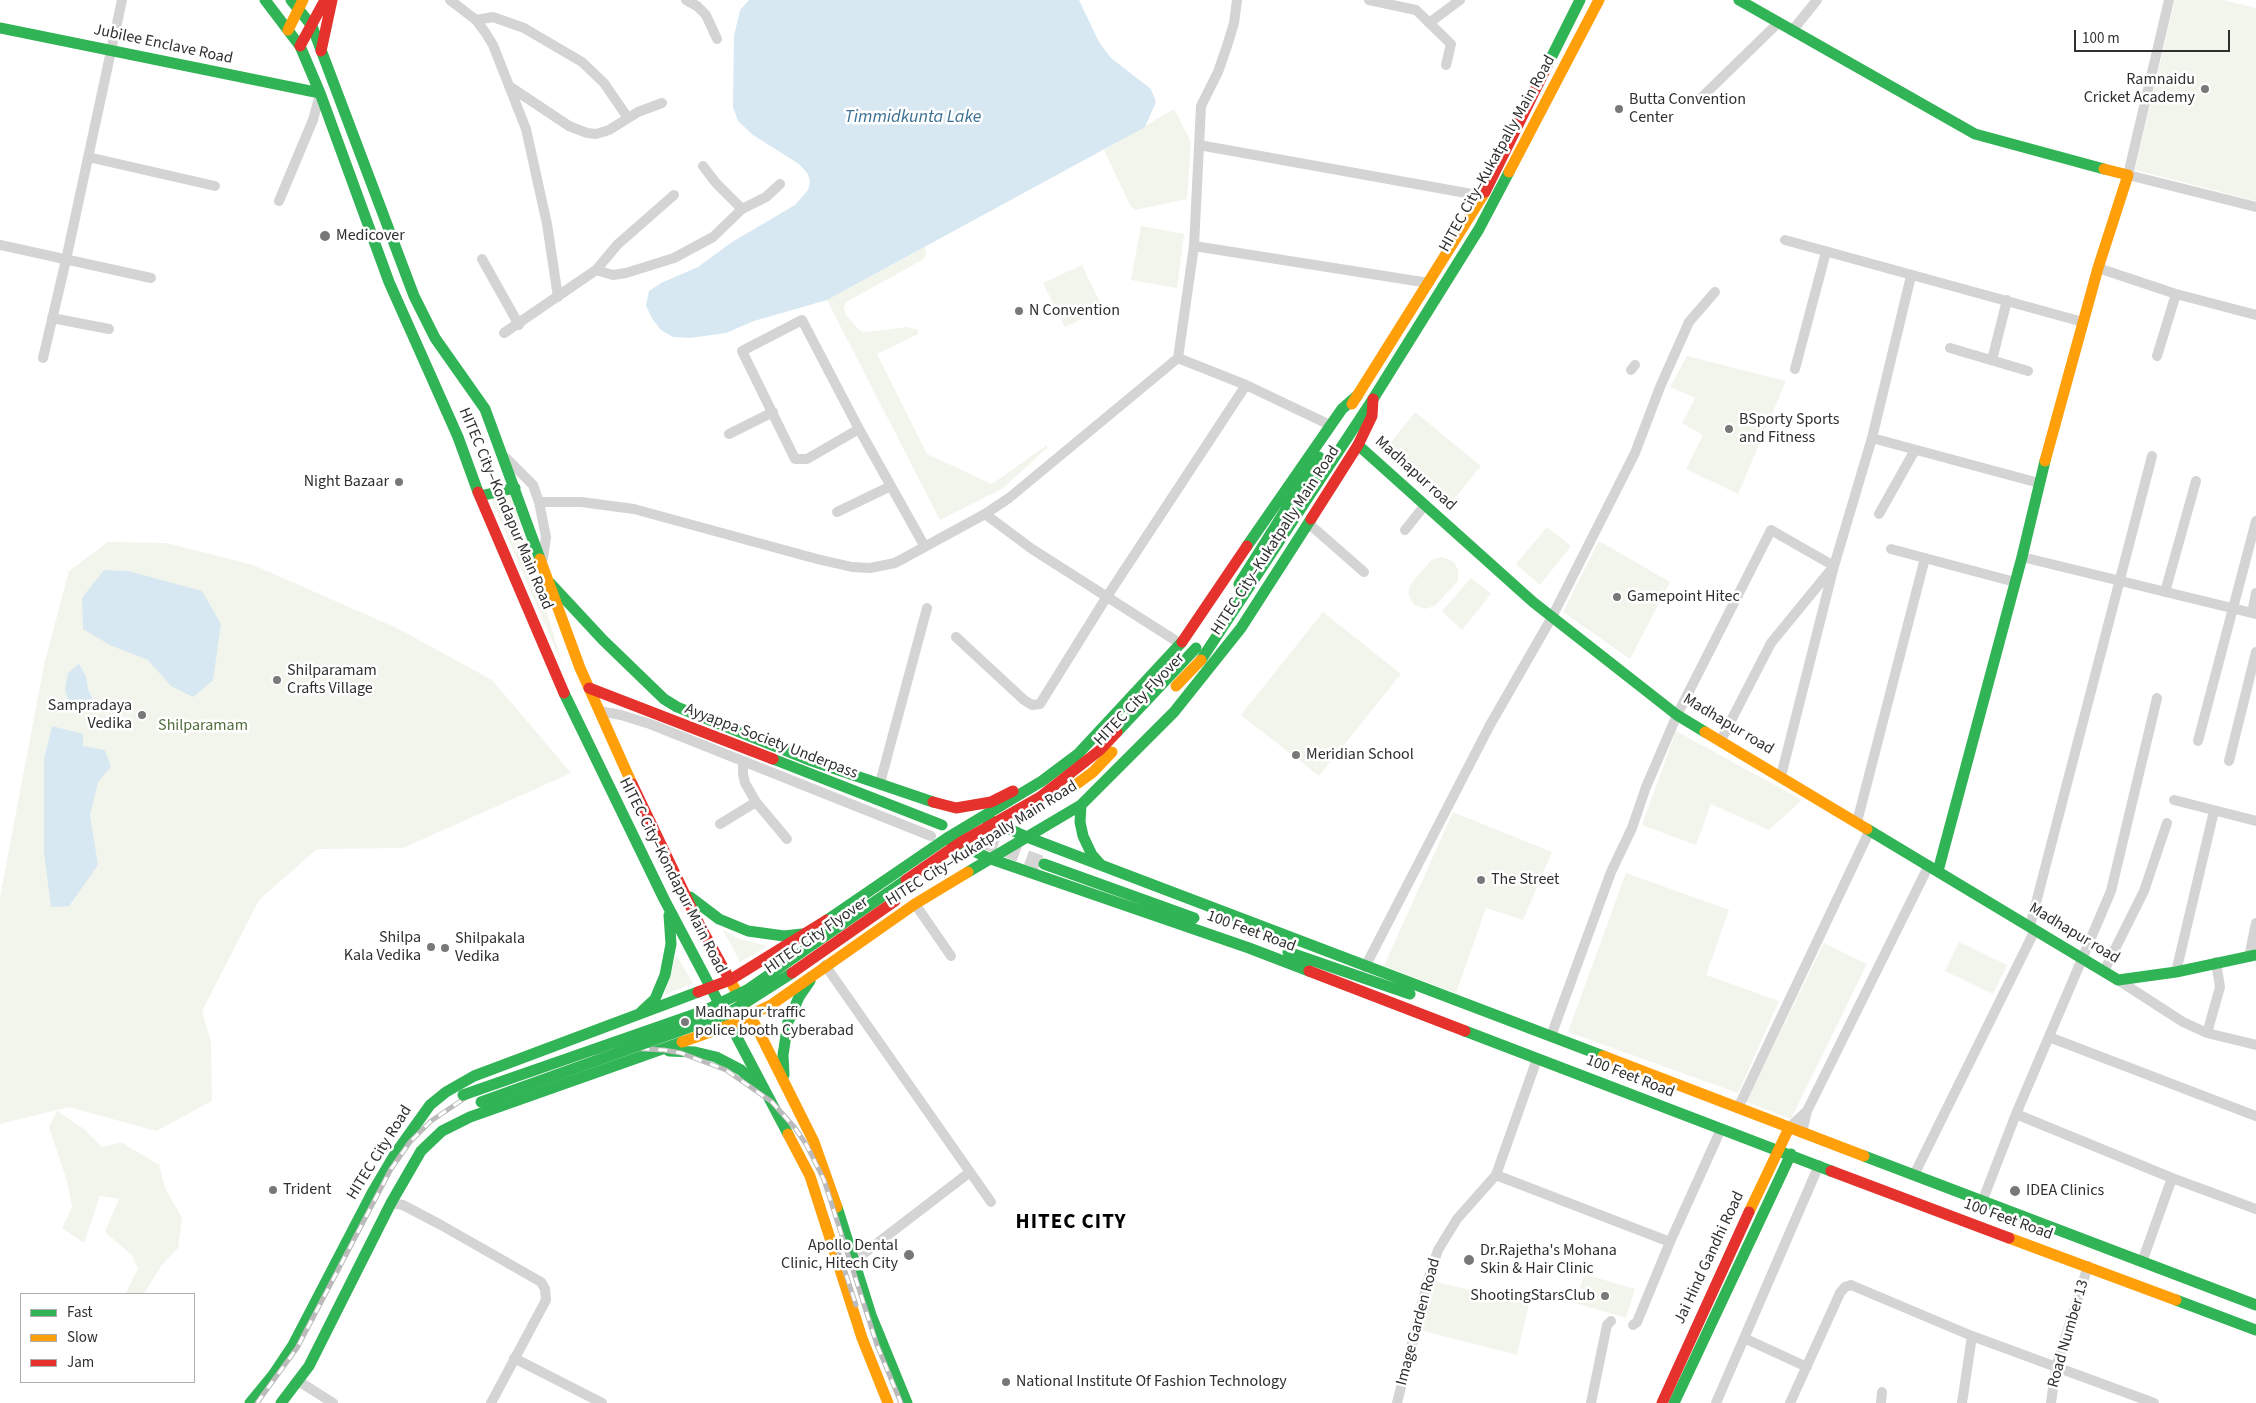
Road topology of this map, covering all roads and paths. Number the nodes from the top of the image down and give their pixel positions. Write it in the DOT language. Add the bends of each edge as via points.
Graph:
graph roads {
  1 [pos="122,0"];
  2 [pos="265,0"];
  3 [pos="291,0"];
  4 [pos="325,0"];
  5 [pos="332,0"];
  6 [pos="450,0"];
  7 [pos="686,0"];
  8 [pos="1237,0"];
  9 [pos="1369,0"];
  10 [pos="1460,0"];
  11 [pos="1580,0"];
  12 [pos="1599,0"];
  13 [pos="1817,0"];
  14 [pos="2169,0"];
  15 [pos="1741,1"];
  16 [pos="301,5"];
  17 [pos="476,20"];
  18 [pos="1429,23"];
  19 [pos="1778,23"];
  20 [pos="312,26"];
  21 [pos="288,30"];
  22 [pos="0,31"];
  23 [pos="1792,31"];
  24 [pos="717,39"];
  25 [pos="300,46"];
  26 [pos="111,51"];
  27 [pos="320,51"];
  28 [pos="1446,65"];
  29 [pos="509,86"];
  30 [pos="320,94"];
  31 [pos="1702,97"];
  32 [pos="662,103"];
  33 [pos="628,118"];
  34 [pos="1199,145"];
  35 [pos="88,157"];
  36 [pos="703,166"];
  37 [pos="2128,175"];
  38 [pos="780,184"];
  39 [pos="215,186"];
  40 [pos="674,195"];
  41 [pos="1483,196"];
  42 [pos="280,201"];
  43 [pos="2256,207"];
  44 [pos="742,209"];
  45 [pos="1785,240"];
  46 [pos="0,245"];
  47 [pos="1194,246"];
  48 [pos="1826,252"];
  49 [pos="482,259"];
  50 [pos="66,260"];
  51 [pos="2098,268"];
  52 [pos="596,270"];
  53 [pos="1911,276"];
  54 [pos="151,278"];
  55 [pos="1429,283"];
  56 [pos="1715,292"];
  57 [pos="2176,294"];
  58 [pos="558,297"];
  59 [pos="2007,300"];
  60 [pos="2256,315"];
  61 [pos="52,318"];
  62 [pos="2083,322"];
  63 [pos="519,325"];
  64 [pos="109,329"];
  65 [pos="504,334"];
  66 [pos="1950,348"];
  67 [pos="2157,356"];
  68 [pos="43,358"];
  69 [pos="1178,358"];
  70 [pos="1992,360"];
  71 [pos="1795,369"];
  72 [pos="2028,371"];
  73 [pos="1246,385"];
  74 [pos="1358,395"];
  75 [pos="1373,399"];
  76 [pos="773,412"];
  77 [pos="1330,425"];
  78 [pos="859,429"];
  79 [pos="729,434"];
  80 [pos="1872,438"];
  81 [pos="1358,445"];
  82 [pos="1915,450"];
  83 [pos="502,454"];
  84 [pos="2152,456"];
  85 [pos="2196,481"];
  86 [pos="2039,483"];
  87 [pos="891,486"];
  88 [pos="515,488"];
  89 [pos="480,496"];
  90 [pos="539,502"];
  91 [pos="1425,505"];
  92 [pos="837,512"];
  93 [pos="985,514"];
  94 [pos="1879,514"];
  95 [pos="2256,520"];
  96 [pos="1308,523"];
  97 [pos="1405,530"];
  98 [pos="925,547"];
  99 [pos="1891,549"];
  100 [pos="1268,550"];
  101 [pos="2022,557"];
  102 [pos="1925,558"];
  103 [pos="542,562"];
  104 [pos="1834,566"];
  105 [pos="1364,572"];
  106 [pos="546,578"];
  107 [pos="2119,580"];
  108 [pos="2015,582"];
  109 [pos="2165,592"];
  110 [pos="2256,593"];
  111 [pos="1106,598"];
  112 [pos="927,608"];
  113 [pos="2234,609"];
  114 [pos="2254,614"];
  115 [pos="1552,616"];
  116 [pos="956,637"];
  117 [pos="1181,644"];
  118 [pos="2256,652"];
  119 [pos="589,688"];
  120 [pos="2157,698"];
  121 [pos="599,711"];
  122 [pos="1677,715"];
  123 [pos="1721,740"];
  124 [pos="2198,741"];
  125 [pos="743,761"];
  126 [pos="2229,761"];
  127 [pos="1780,776"];
  128 [pos="1042,781"];
  129 [pos="880,783"];
  130 [pos="2174,800"];
  131 [pos="756,802"];
  132 [pos="1081,805"];
  133 [pos="2214,811"];
  134 [pos="981,817"];
  135 [pos="2256,821"];
  136 [pos="1857,822"];
  137 [pos="2167,823"];
  138 [pos="720,824"];
  139 [pos="942,825"];
  140 [pos="1870,830"];
  141 [pos="931,836"];
  142 [pos="1027,837"];
  143 [pos="947,838"];
  144 [pos="787,839"];
  145 [pos="991,859"];
  146 [pos="1044,864"];
  147 [pos="1101,866"];
  148 [pos="1933,868"];
  149 [pos="683,890"];
  150 [pos="664,899"];
  151 [pos="915,904"];
  152 [pos="2256,923"];
  153 [pos="2033,928"];
  154 [pos="808,933"];
  155 [pos="951,956"];
  156 [pos="2252,956"];
  157 [pos="2082,958"];
  158 [pos="2216,962"];
  159 [pos="825,965"];
  160 [pos="1364,967"];
  161 [pos="2104,971"];
  162 [pos="2176,972"];
  163 [pos="730,980"];
  164 [pos="2118,980"];
  165 [pos="711,988"];
  166 [pos="1486,1012"];
  167 [pos="639,1014"];
  168 [pos="751,1016"];
  169 [pos="730,1025"];
  170 [pos="608,1026"];
  171 [pos="2207,1033"];
  172 [pos="1551,1036"];
  173 [pos="2049,1037"];
  174 [pos="2256,1044"];
  175 [pos="654,1052"];
  176 [pos="1537,1059"];
  177 [pos="626,1062"];
  178 [pos="784,1080"];
  179 [pos="1654,1089"];
  180 [pos="765,1094"];
  181 [pos="1738,1108"];
  182 [pos="1807,1111"];
  183 [pos="2016,1114"];
  184 [pos="2256,1116"];
  185 [pos="1721,1128"];
  186 [pos="1789,1128"];
  187 [pos="1802,1133"];
  188 [pos="407,1139"];
  189 [pos="1779,1150"];
  190 [pos="421,1151"];
  191 [pos="1791,1154"];
  192 [pos="1819,1165"];
  193 [pos="970,1172"];
  194 [pos="1914,1175"];
  195 [pos="1496,1176"];
  196 [pos="2172,1178"];
  197 [pos="991,1202"];
  198 [pos="1982,1202"];
  199 [pos="391,1204"];
  200 [pos="2256,1209"];
  201 [pos="1670,1242"];
  202 [pos="854,1261"];
  203 [pos="2142,1262"];
  204 [pos="2088,1266"];
  205 [pos="2256,1305"];
  206 [pos="1611,1321"];
  207 [pos="1633,1325"];
  208 [pos="2256,1330"];
  209 [pos="1972,1336"];
  210 [pos="1746,1339"];
  211 [pos="514,1358"];
  212 [pos="1807,1367"];
  213 [pos="2056,1367"];
  214 [pos="296,1382"];
  215 [pos="1882,1392"];
  216 [pos="2134,1400"];
  217 [pos="250,1403"];
  218 [pos="281,1403"];
  219 [pos="333,1403"];
  220 [pos="491,1403"];
  221 [pos="602,1403"];
  222 [pos="888,1403"];
  223 [pos="906,1403"];
  224 [pos="1397,1403"];
  225 [pos="1591,1403"];
  226 [pos="1662,1403"];
  227 [pos="1674,1403"];
  228 [pos="1716,1403"];
  229 [pos="1790,1403"];
  230 [pos="1880,1403"];
  231 [pos="1962,1403"];
  232 [pos="2051,1403"];
  233 [pos="2154,1403"];
  1 -- 26 [label="street"];
  2 -- 21 [label="main road, HITEC City–Kondapur Main Road"];
  3 -- 16 [label="main road, HITEC City–Kondapur Main Road"];
  4 -- 20 [label="main road"];
  5 -- 27 [label="main road"];
  6 -- 17 [label="street"];
  7 -- 24 [label="street" via="706,16"];
  8 -- 34 [label="street" via="1227,46 1201,106"];
  9 -- 18 [label="street" via="1416,10"];
  10 -- 18 [label="street"];
  11 -- 41 [label="main road, HITEC City–Kukatpally Main Road"];
  12 -- 75 [label="main road, HITEC City–Kukatpally Main Road" via="1479,230"];
  13 -- 23 [label="street"];
  14 -- 37 [label="street"];
  15 -- 19 [label="main road"];
  16 -- 20 [label="main road, HITEC City–Kondapur Main Road"];
  16 -- 21 [label="main road"];
  17 -- 29 [label="street" via="493,45"];
  17 -- 33 [label="street" via="493,17 524,28 582,62 604,83"];
  18 -- 28 [label="street" via="1451,44"];
  19 -- 23 [label="main road"];
  19 -- 31 [label="street"];
  20 -- 25 [label="main road"];
  20 -- 27 [label="main road, HITEC City–Kondapur Main Road"];
  21 -- 25 [label="main road, HITEC City–Kondapur Main Road"];
  22 -- 26 [label="main road, Jubilee Enclave Road"];
  23 -- 37 [label="main road" via="1975,134"];
  25 -- 30 [label="main road, HITEC City–Kondapur Main Road"];
  26 -- 30 [label="main road, Jubilee Enclave Road"];
  26 -- 35 [label="street"];
  27 -- 83 [label="main road, HITEC City–Kondapur Main Road" via="414,296 439,344 485,409"];
  29 -- 33 [label="street" via="569,126 587,133 609,130"];
  29 -- 58 [label="street" via="535,163"];
  30 -- 42 [label="street" via="313,120"];
  30 -- 89 [label="main road, HITEC City–Kondapur Main Road" via="389,282 458,437"];
  32 -- 33 [label="street"];
  34 -- 41 [label="street"];
  34 -- 47 [label="street"];
  35 -- 39 [label="street"];
  35 -- 50 [label="street"];
  36 -- 44 [label="street"];
  37 -- 43 [label="street"];
  37 -- 51 [label="main road"];
  38 -- 44 [label="street" via="766,197"];
  40 -- 52 [label="street" via="618,244"];
  41 -- 55 [label="main road, HITEC City–Kukatpally Main Road"];
  44 -- 52 [label="street" via="713,238 674,258 613,275"];
  45 -- 48 [label="street"];
  46 -- 50 [label="street"];
  47 -- 55 [label="street"];
  47 -- 69 [label="street"];
  48 -- 53 [label="street"];
  48 -- 71 [label="street"];
  49 -- 63 [label="street"];
  50 -- 54 [label="street"];
  50 -- 61 [label="street"];
  51 -- 57 [label="street"];
  51 -- 62 [label="main road"];
  52 -- 58 [label="street"];
  53 -- 59 [label="street"];
  53 -- 80 [label="street"];
  55 -- 74 [label="main road, HITEC City–Kukatpally Main Road"];
  56 -- 115 [label="street" via="1689,322 1634,453"];
  57 -- 60 [label="street"];
  57 -- 67 [label="street"];
  58 -- 63 [label="street"];
  59 -- 62 [label="street"];
  59 -- 70 [label="street"];
  61 -- 64 [label="street"];
  61 -- 68 [label="street"];
  62 -- 86 [label="main road"];
  63 -- 65 [label="street"];
  66 -- 70 [label="street"];
  69 -- 73 [label="street"];
  69 -- 93 [label="street" via="1033,479"];
  70 -- 72 [label="street"];
  73 -- 77 [label="street"];
  73 -- 111 [label="street"];
  74 -- 77 [label="main road, HITEC City–Kukatpally Main Road"];
  74 -- 100 [label="main road, HITEC City Flyover"];
  75 -- 81 [label="main road, HITEC City–Kukatpally Main Road" via="1372,416"];
  75 -- 100 [label="main road, HITEC City Flyover"];
  76 -- 78 [label="street" via="795,459 807,460"];
  76 -- 78 [label="street" via="742,351 802,320"];
  76 -- 79 [label="street"];
  77 -- 117 [label="main road, HITEC City–Kukatpally Main Road"];
  78 -- 87 [label="street"];
  80 -- 82 [label="street"];
  80 -- 104 [label="street"];
  81 -- 91 [label="main road, Madhapur road"];
  81 -- 96 [label="main road, HITEC City–Kukatpally Main Road"];
  82 -- 86 [label="street"];
  82 -- 94 [label="street"];
  83 -- 88 [label="main road, HITEC City–Kondapur Main Road"];
  83 -- 90 [label="street" via="533,485"];
  84 -- 107 [label="street"];
  85 -- 109 [label="street"];
  86 -- 101 [label="main road"];
  87 -- 92 [label="street"];
  87 -- 98 [label="street"];
  88 -- 89 [label="main road"];
  88 -- 103 [label="main road, HITEC City–Kondapur Main Road"];
  89 -- 150 [label="main road, HITEC City–Kondapur Main Road" via="564,692"];
  90 -- 98 [label="street" via="581,502 634,509 852,567 870,568 895,563"];
  90 -- 103 [label="street" via="546,537"];
  91 -- 97 [label="street"];
  91 -- 115 [label="main road, Madhapur road"];
  93 -- 98 [label="street"];
  93 -- 111 [label="street"];
  95 -- 113 [label="street"];
  96 -- 105 [label="street"];
  96 -- 132 [label="main road, HITEC City–Kukatpally Main Road" via="1241,628 1174,712"];
  99 -- 102 [label="street"];
  100 -- 188 [label="main road, HITEC City Flyover, bridge" via="1196,648 1100,750 1040,797 961,842 726,1002 464,1094 429,1116"];
  100 -- 190 [label="main road, HITEC City Flyover, bridge" via="1201,660 1093,772 1052,801 963,854 770,989 729,1013 481,1102 447,1123"];
  101 -- 107 [label="street"];
  101 -- 108 [label="main road"];
  102 -- 108 [label="street"];
  102 -- 136 [label="street"];
  103 -- 106 [label="main road, HITEC City–Kondapur Main Road"];
  104 -- 122 [label="street" via="1771,530"];
  104 -- 123 [label="street" via="1771,644"];
  104 -- 127 [label="street"];
  106 -- 119 [label="main road, HITEC City–Kondapur Main Road"];
  106 -- 129 [label="main road, HITEC City–Kukatpally Main Road" via="664,699 809,760"];
  107 -- 109 [label="street"];
  107 -- 153 [label="street"];
  108 -- 148 [label="main road"];
  109 -- 113 [label="street"];
  110 -- 114 [label="street"];
  111 -- 116 [label="street" via="1040,704 1032,705 1024,700"];
  111 -- 117 [label="street"];
  112 -- 129 [label="street"];
  113 -- 114 [label="street"];
  113 -- 124 [label="street"];
  115 -- 122 [label="main road, Madhapur road"];
  115 -- 160 [label="street" via="1490,725"];
  117 -- 128 [label="main road, HITEC City–Kukatpally Main Road" via="1078,754"];
  118 -- 126 [label="street"];
  119 -- 121 [label="main road, HITEC City–Kondapur Main Road"];
  119 -- 139 [label="main road, Ayyappa Society Underpass"];
  120 -- 157 [label="street" via="2118,868"];
  121 -- 125 [label="street" via="650,724"];
  121 -- 149 [label="main road, HITEC City–Kondapur Main Road"];
  122 -- 123 [label="main road, Madhapur road"];
  122 -- 172 [label="street" via="1611,872"];
  123 -- 127 [label="main road, Madhapur road"];
  125 -- 131 [label="street" via="742,774"];
  125 -- 141 [label="street"];
  127 -- 136 [label="main road, Madhapur road"];
  128 -- 129 [label="main road, HITEC City–Kukatpally Main Road" via="1033,782 991,802 956,808"];
  128 -- 134 [label="main road, HITEC City–Kukatpally Main Road"];
  130 -- 133 [label="street"];
  131 -- 138 [label="street"];
  131 -- 144 [label="street"];
  132 -- 142 [label="main road, HITEC City–Kukatpally Main Road"];
  132 -- 147 [label="main road" via="1083,836"];
  133 -- 135 [label="street"];
  133 -- 162 [label="street"];
  134 -- 142 [label="main road, 100 Feet Road"];
  134 -- 143 [label="main road, HITEC City–Kukatpally Main Road"];
  136 -- 140 [label="main road, Madhapur road"];
  137 -- 161 [label="street" via="2144,891"];
  140 -- 148 [label="main road, Madhapur road"];
  140 -- 181 [label="street"];
  142 -- 145 [label="main road, HITEC City–Kukatpally Main Road"];
  142 -- 147 [label="main road, 100 Feet Road"];
  143 -- 145 [label="main road, 100 Feet Road"];
  143 -- 154 [label="main road, HITEC City–Kukatpally Main Road"];
  145 -- 151 [label="main road, HITEC City–Kukatpally Main Road"];
  145 -- 176 [label="main road, 100 Feet Road" via="1249,948"];
  146 -- 166 [label="main road" via="1383,986"];
  147 -- 160 [label="main road, 100 Feet Road"];
  148 -- 153 [label="main road, Madhapur road"];
  148 -- 182 [label="street"];
  149 -- 154 [label="main road" via="706,910 748,931 784,936"];
  149 -- 163 [label="main road, HITEC City–Kondapur Main Road"];
  150 -- 165 [label="main road, HITEC City–Kondapur Main Road"];
  150 -- 167 [label="main road" via="671,928 669,960 655,999"];
  151 -- 155 [label="street"];
  151 -- 159 [label="main road, HITEC City–Kukatpally Main Road"];
  152 -- 156 [label="street"];
  153 -- 157 [label="main road, Madhapur road"];
  153 -- 194 [label="street"];
  154 -- 163 [label="main road, HITEC City Road"];
  156 -- 158 [label="main road"];
  157 -- 161 [label="main road, Madhapur road"];
  157 -- 173 [label="street"];
  158 -- 162 [label="main road"];
  158 -- 171 [label="street" via="2220,987"];
  159 -- 168 [label="main road, HITEC City–Kukatpally Main Road"];
  159 -- 178 [label="main road" via="802,992 788,1022 783,1055"];
  159 -- 193 [label="street"];
  160 -- 166 [label="main road, 100 Feet Road"];
  161 -- 164 [label="main road, Madhapur road"];
  162 -- 164 [label="main road"];
  163 -- 165 [label="main road, HITEC City Road"];
  163 -- 168 [label="main road, HITEC City–Kondapur Main Road"];
  164 -- 171 [label="street" via="2176,1018"];
  165 -- 167 [label="main road, HITEC City Road"];
  165 -- 169 [label="main road, HITEC City–Kondapur Main Road"];
  166 -- 172 [label="main road, 100 Feet Road"];
  167 -- 170 [label="main road, HITEC City Road"];
  168 -- 169 [label="main road, HITEC City–Kukatpally Main Road"];
  168 -- 178 [label="main road, HITEC City–Kondapur Main Road"];
  169 -- 175 [label="main road, HITEC City Road"];
  169 -- 180 [label="main road, HITEC City–Kondapur Main Road"];
  170 -- 177 [label="main road" via="625,1040"];
  170 -- 188 [label="main road, HITEC City Road" via="461,1082 430,1105"];
  171 -- 174 [label="street"];
  172 -- 179 [label="main road, 100 Feet Road"];
  173 -- 183 [label="street"];
  173 -- 184 [label="street"];
  175 -- 177 [label="main road, HITEC City Road"];
  175 -- 180 [label="main road" via="688,1051 716,1057 744,1073"];
  176 -- 179 [label="main road, 100 Feet Road"];
  176 -- 195 [label="street, Image Garden Road"];
  177 -- 190 [label="main road, HITEC City Road" via="470,1118 442,1131"];
  178 -- 202 [label="main road, HITEC City–Kondapur Main Road" via="817,1150"];
  179 -- 181 [label="main road, 100 Feet Road"];
  179 -- 185 [label="main road, 100 Feet Road"];
  180 -- 222 [label="main road" via="810,1176 862,1338"];
  181 -- 186 [label="main road, 100 Feet Road"];
  182 -- 186 [label="street"];
  182 -- 187 [label="street"];
  183 -- 196 [label="street"];
  183 -- 198 [label="street"];
  185 -- 189 [label="main road, 100 Feet Road"];
  185 -- 201 [label="street"];
  186 -- 187 [label="main road, 100 Feet Road"];
  186 -- 189 [label="main road, Jai Hind Gandhi Road"];
  187 -- 194 [label="main road, 100 Feet Road"];
  188 -- 217 [label="main road, HITEC City Road" via="391,1159 372,1193 293,1345"];
  189 -- 191 [label="main road, 100 Feet Road"];
  189 -- 226 [label="main road, Jai Hind Gandhi Road"];
  190 -- 199 [label="main road, HITEC City Road"];
  191 -- 192 [label="main road, 100 Feet Road"];
  191 -- 227 [label="main road, Jai Hind Gandhi Road"];
  192 -- 204 [label="main road, 100 Feet Road"];
  192 -- 210 [label="street"];
  193 -- 197 [label="street"];
  193 -- 202 [label="street"];
  194 -- 198 [label="main road, 100 Feet Road"];
  195 -- 201 [label="street"];
  195 -- 224 [label="street, Image Garden Road" via="1456,1219 1438,1250"];
  196 -- 200 [label="street"];
  196 -- 203 [label="street"];
  198 -- 203 [label="main road, 100 Feet Road"];
  199 -- 211 [label="street" via="403,1205 541,1282 546,1300"];
  199 -- 214 [label="main road, HITEC City Road" via="309,1366"];
  201 -- 207 [label="street"];
  202 -- 223 [label="main road, HITEC City–Kondapur Main Road" via="871,1315"];
  203 -- 205 [label="main road, 100 Feet Road"];
  204 -- 208 [label="main road, 100 Feet Road"];
  204 -- 213 [label="street, Road Number 13"];
  206 -- 225 [label="street" via="1607,1325"];
  209 -- 212 [label="street" via="1851,1285 1840,1293"];
  209 -- 213 [label="street"];
  209 -- 231 [label="street"];
  210 -- 212 [label="street"];
  210 -- 228 [label="street"];
  211 -- 220 [label="street"];
  211 -- 221 [label="street"];
  212 -- 229 [label="street"];
  213 -- 216 [label="street"];
  213 -- 232 [label="street, Road Number 13"];
  214 -- 218 [label="main road, HITEC City Road"];
  214 -- 219 [label="street"];
  215 -- 230 [label="street"];
  216 -- 233 [label="street"];
}
